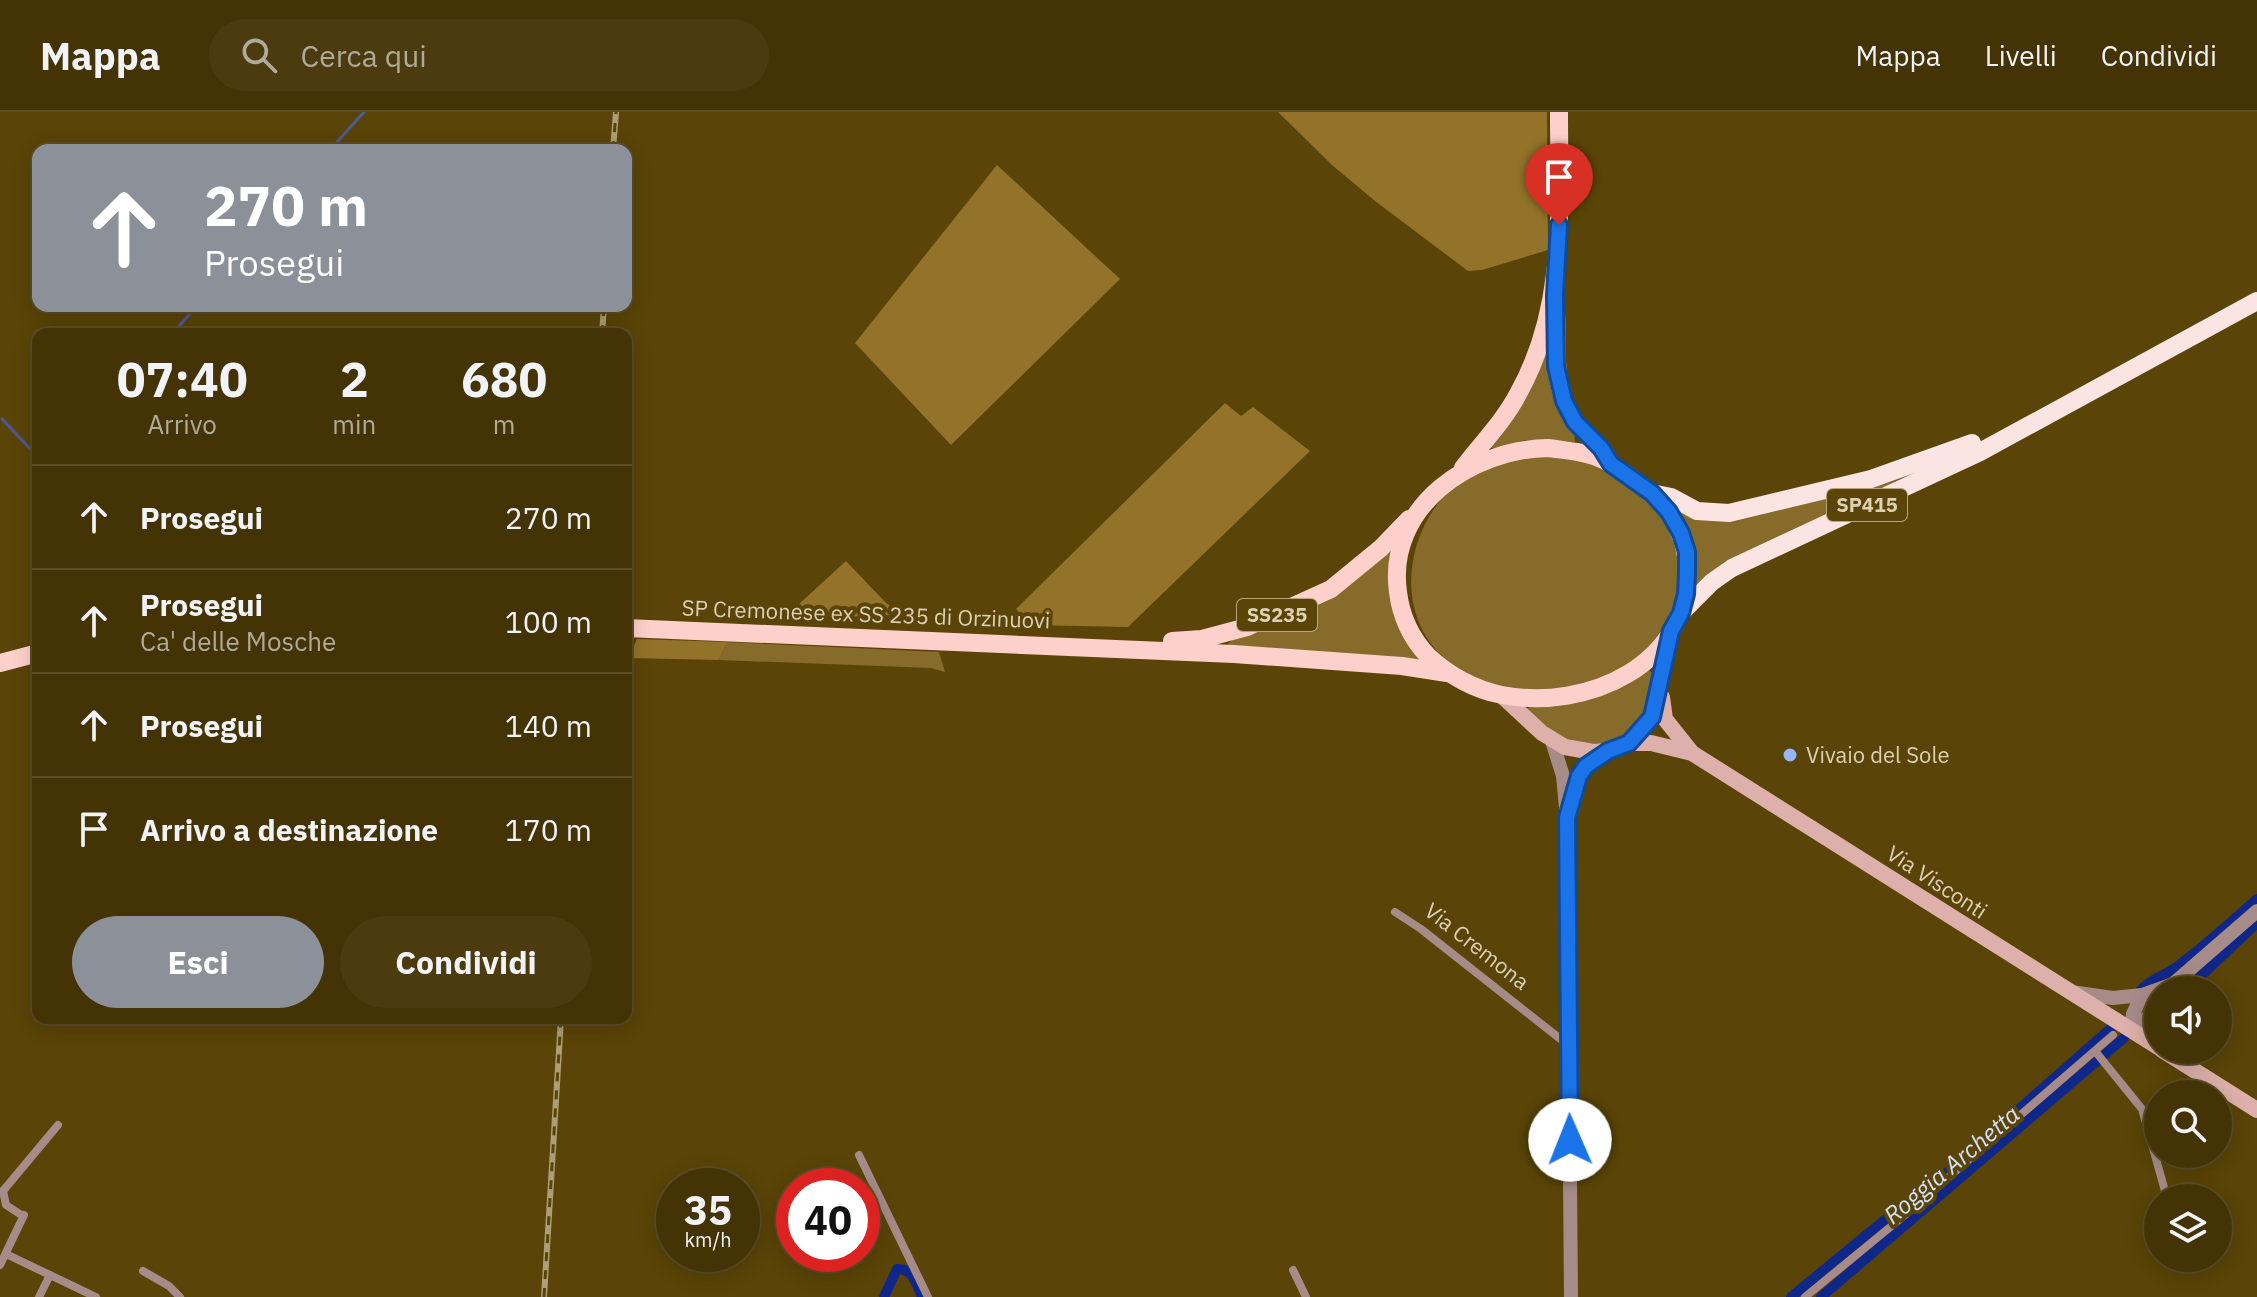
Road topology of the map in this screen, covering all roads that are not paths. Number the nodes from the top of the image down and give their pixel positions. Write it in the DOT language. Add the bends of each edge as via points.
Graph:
graph roads {
  1 [pos="1559,112"];
  2 [pos="1555,295"];
  3 [pos="2257,301"];
  4 [pos="2060,408"];
  5 [pos="1611,464"];
  6 [pos="1458,473"];
  7 [pos="1652,493"];
  8 [pos="1418,512"];
  9 [pos="1681,613"];
  10 [pos="632,628"];
  11 [pos="1671,631"];
  12 [pos="1105,648"];
  13 [pos="32,655"];
  14 [pos="0,663"];
  15 [pos="1450,674"];
  16 [pos="1662,678"];
  17 [pos="1501,695"];
  18 [pos="1552,741"];
  19 [pos="1629,743"];
  20 [pos="1608,751"];
  21 [pos="1692,753"];
  22 [pos="1567,818"];
  23 [pos="2257,911"];
  24 [pos="1395,912"];
  25 [pos="2184,976"];
  26 [pos="2069,992"];
  27 [pos="2142,995"];
  28 [pos="2144,1020"];
  29 [pos="2131,1030"];
  30 [pos="2113,1035"];
  31 [pos="2144,1039"];
  32 [pos="1569,1045"];
  33 [pos="2095,1051"];
  34 [pos="2184,1064"];
  35 [pos="2190,1064"];
  36 [pos="2194,1070"];
  37 [pos="2257,1110"];
  38 [pos="58,1125"];
  39 [pos="859,1155"];
  40 [pos="2163,1184"];
  41 [pos="6,1254"];
  42 [pos="0,1265"];
  43 [pos="1293,1270"];
  44 [pos="143,1271"];
  45 [pos="50,1275"];
  46 [pos="39,1297"];
  47 [pos="96,1297"];
  48 [pos="180,1297"];
  49 [pos="928,1297"];
  50 [pos="1306,1297"];
  51 [pos="1571,1297"];
  52 [pos="1805,1297"];
  1 -- 2 [label="main road, SP415"];
  2 -- 5 [label="main road, SP415" via="1556,366 1564,401"];
  2 -- 6 [label="main road, SP415" via="1517,398"];
  3 -- 4 [label="highway"];
  4 -- 7 [label="highway, SP415" via="1871,479 1729,513 1697,511"];
  4 -- 9 [label="highway, SP415" via="1980,452 1732,568"];
  5 -- 6 [label="main road, SP415" via="1591,455 1526,449"];
  5 -- 7 [label="main road, SP415"];
  6 -- 8 [label="main road, SP415"];
  7 -- 9 [label="main road, SP415" via="1669,512 1687,552"];
  8 -- 12 [label="main road, SS235" via="1331,589 1274,616 1202,639"];
  8 -- 15 [label="main road, SP415" via="1400,550 1400,608 1413,638"];
  9 -- 11 [label="main road, SP415"];
  10 -- 12 [label="main road, SP Cremonese ex SS 235 di Orzinuovi"];
  11 -- 16 [label="main road"];
  11 -- 17 [label="main road, SP415" via="1646,661 1582,694"];
  12 -- 15 [label="main road, SS235" via="1402,666"];
  13 -- 14 [label="main road"];
  15 -- 17 [label="main road, SP415"];
  16 -- 19 [label="main road" via="1652,717"];
  16 -- 21 [label="main road" via="1665,719"];
  17 -- 18 [label="main road"];
  18 -- 20 [label="main road" via="1576,750"];
  18 -- 22 [label="street" via="1563,776"];
  19 -- 20 [label="main road"];
  19 -- 21 [label="main road"];
  20 -- 22 [label="street" via="1579,776"];
  21 -- 26 [label="main road, Via Visconti"];
  22 -- 32 [label="street"];
  23 -- 25 [label="street"];
  24 -- 32 [label="street, Via Cremona"];
  26 -- 27 [label="street" via="2113,998"];
  26 -- 29 [label="main road, Via Visconti"];
  27 -- 29 [label="street"];
  28 -- 29 [label="street"];
  29 -- 31 [label="main road, Via Visconti"];
  30 -- 33 [label="street"];
  32 -- 51 [label="street"];
  33 -- 40 [label="street" via="2142,1109"];
  33 -- 52 [label="street"];
  34 -- 36 [label="main road, Via Visconti"];
  35 -- 36 [label="street"];
  36 -- 37 [label="main road, Via Visconti"];
  38 -- 41 [label="street" via="3,1191 6,1205 24,1215"];
  39 -- 49 [label="street"];
  41 -- 42 [label="street"];
  41 -- 45 [label="street"];
  43 -- 50 [label="street"];
  44 -- 48 [label="street"];
  45 -- 46 [label="street"];
  45 -- 47 [label="street"];
}
